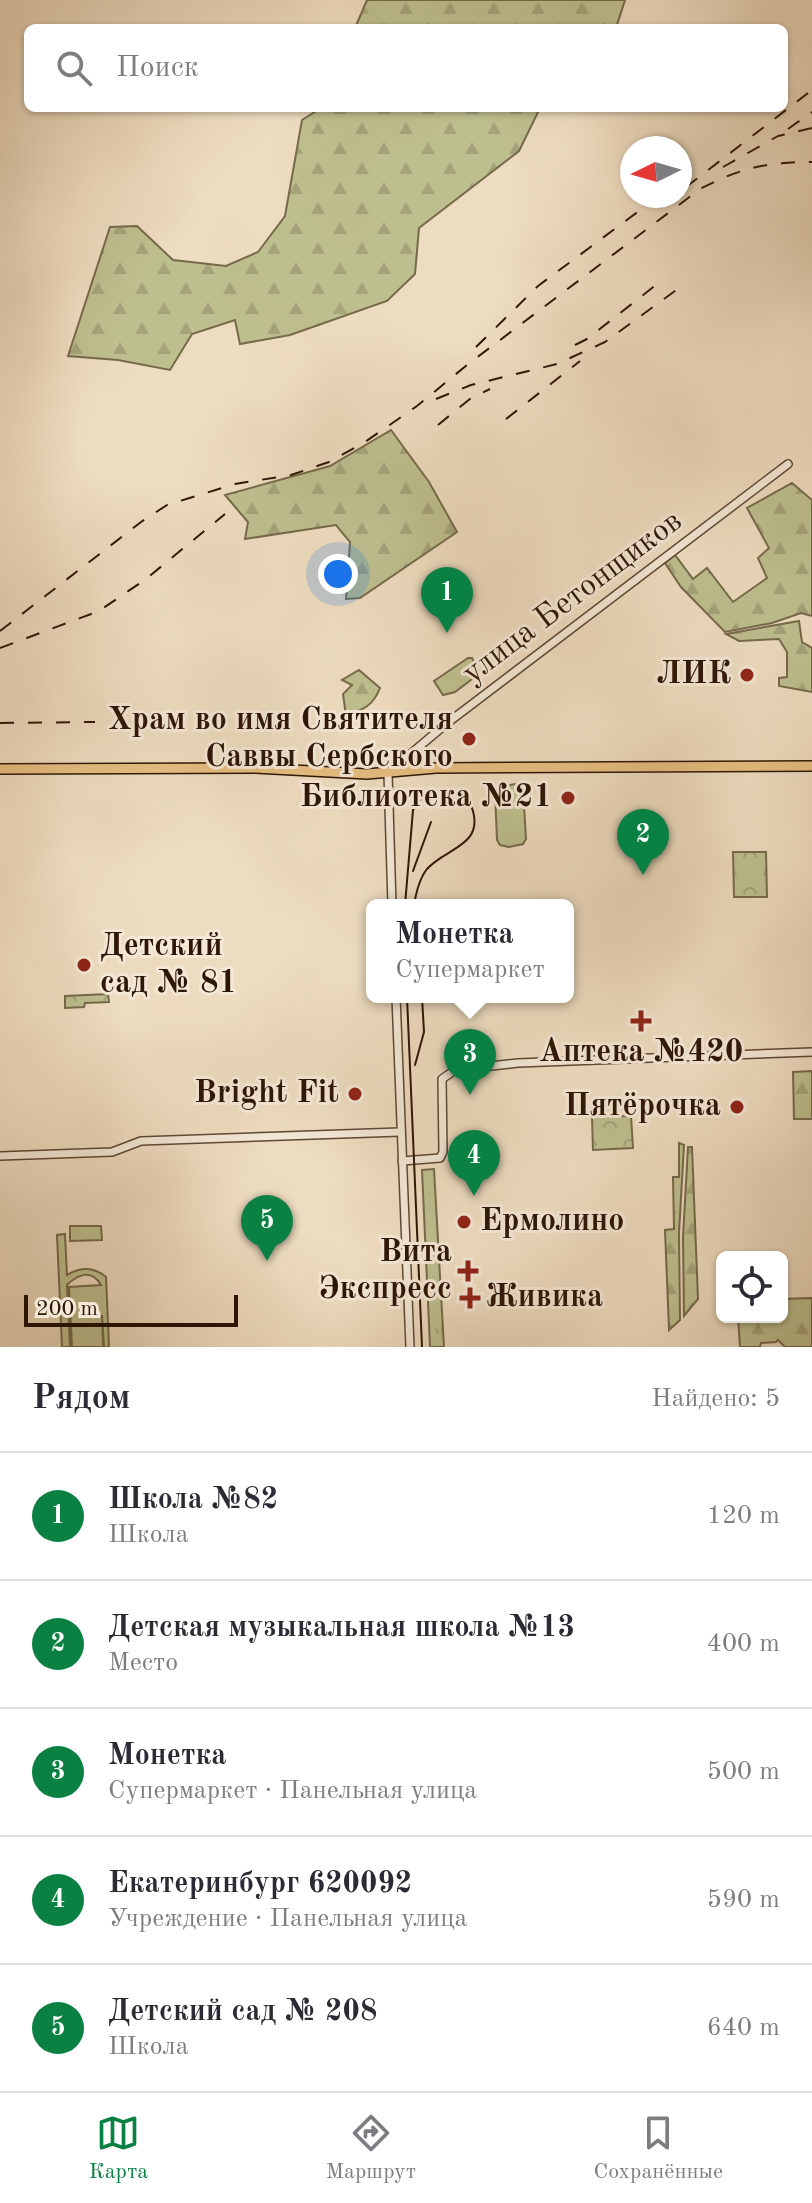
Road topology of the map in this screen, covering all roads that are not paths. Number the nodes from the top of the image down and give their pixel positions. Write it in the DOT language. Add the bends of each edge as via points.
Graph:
graph roads {
  1 [pos="788,464"];
  2 [pos="812,766"];
  3 [pos="0,769"];
  4 [pos="388,773"];
  5 [pos="392,899"];
  6 [pos="396,1003"];
  7 [pos="812,1052"];
  8 [pos="400,1132"];
  9 [pos="0,1156"];
  10 [pos="402,1161"];
  11 [pos="410,1347"];
  1 -- 4 [label="street, улица Бетонщиков"];
  2 -- 4 [label="main road" via="436,768"];
  3 -- 4 [label="main road"];
  4 -- 5 [label="street"];
  6 -- 8 [label="street"];
  7 -- 10 [label="street" via="455,1070 442,1079 440,1158"];
  8 -- 9 [label="street" via="141,1141 112,1152"];
  8 -- 10 [label="street"];
  10 -- 11 [label="street"];
}
